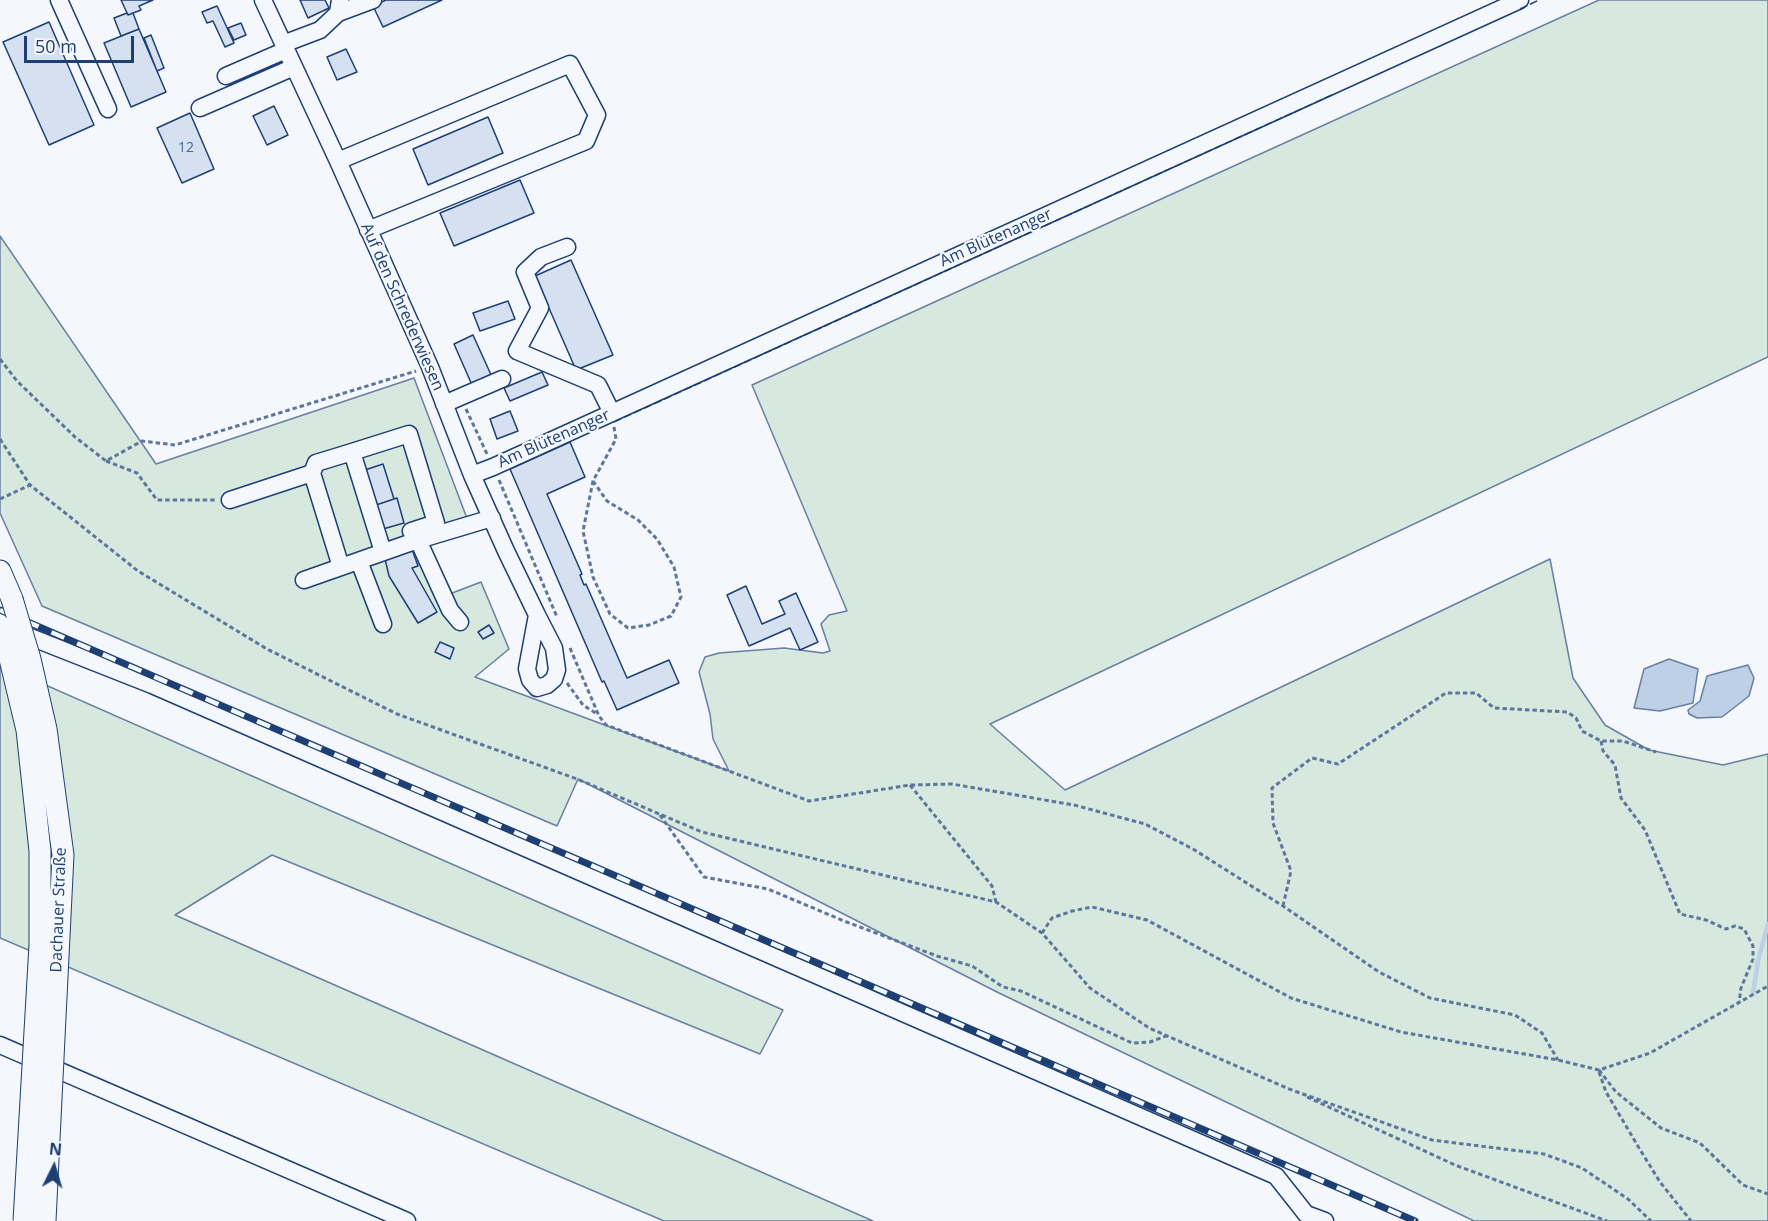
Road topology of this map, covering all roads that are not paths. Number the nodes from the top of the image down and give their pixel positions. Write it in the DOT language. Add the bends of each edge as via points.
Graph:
graph roads {
  1 [pos="59,0"];
  2 [pos="263,0"];
  3 [pos="373,0"];
  4 [pos="1520,0"];
  5 [pos="339,7"];
  6 [pos="285,47"];
  7 [pos="294,67"];
  8 [pos="226,76"];
  9 [pos="200,108"];
  10 [pos="108,110"];
  11 [pos="338,161"];
  12 [pos="368,230"];
  13 [pos="567,247"];
  14 [pos="502,379"];
  15 [pos="444,404"];
  16 [pos="612,413"];
  17 [pos="352,452"];
  18 [pos="312,473"];
  19 [pos="472,475"];
  20 [pos="230,500"];
  21 [pos="492,518"];
  22 [pos="416,541"];
  23 [pos="383,552"];
  24 [pos="359,561"];
  25 [pos="340,567"];
  26 [pos="0,571"];
  27 [pos="304,580"];
  28 [pos="537,615"];
  29 [pos="460,622"];
  30 [pos="383,624"];
  31 [pos="0,626"];
  32 [pos="0,1045"];
  33 [pos="24,1221"];
  34 [pos="45,1221"];
  35 [pos="407,1221"];
  36 [pos="1325,1221"];
  1 -- 10 [label="street"];
  2 -- 6 [label="street, Auf den Schrederwiesen"];
  3 -- 5 [label="street"];
  4 -- 16 [label="street, Am Blütenanger"];
  5 -- 6 [label="street" via="320,30"];
  6 -- 7 [label="street, Auf den Schrederwiesen"];
  6 -- 8 [label="street"];
  7 -- 9 [label="street"];
  7 -- 11 [label="street, Auf den Schrederwiesen"];
  11 -- 12 [label="street, Auf den Schrederwiesen"];
  11 -- 12 [label="street" via="570,64 597,115 586,141"];
  12 -- 15 [label="street, Auf den Schrederwiesen"];
  13 -- 16 [label="street" via="541,257 525,272 540,308 517,351 598,385"];
  14 -- 15 [label="street"];
  15 -- 19 [label="street, Auf den Schrederwiesen"];
  16 -- 19 [label="street, Am Blütenanger"];
  17 -- 18 [label="street" via="316,463"];
  17 -- 22 [label="street" via="409,434 436,523 411,531"];
  17 -- 23 [label="street"];
  18 -- 20 [label="street"];
  18 -- 25 [label="street"];
  19 -- 21 [label="street, Auf den Schrederwiesen"];
  21 -- 22 [label="street"];
  21 -- 28 [label="street, Auf den Schrederwiesen"];
  22 -- 23 [label="street"];
  22 -- 29 [label="street" via="450,610"];
  23 -- 24 [label="street"];
  24 -- 25 [label="street"];
  24 -- 30 [label="street"];
  25 -- 27 [label="street"];
  26 -- 34 [label="main road, Dachauer Straße, bridge" via="30,659 46,729 63,855"];
  28 -- 28 [label="street, Auf den Schrederwiesen" via="554,648 557,670 554,679 537,688 527,669"];
  31 -- 33 [label="main road, Dachauer Straße, bridge" via="27,730 40,851 40,945"];
  31 -- 36 [label="street" via="152,686 1276,1176 1306,1214"];
  32 -- 35 [label="street"];
}
